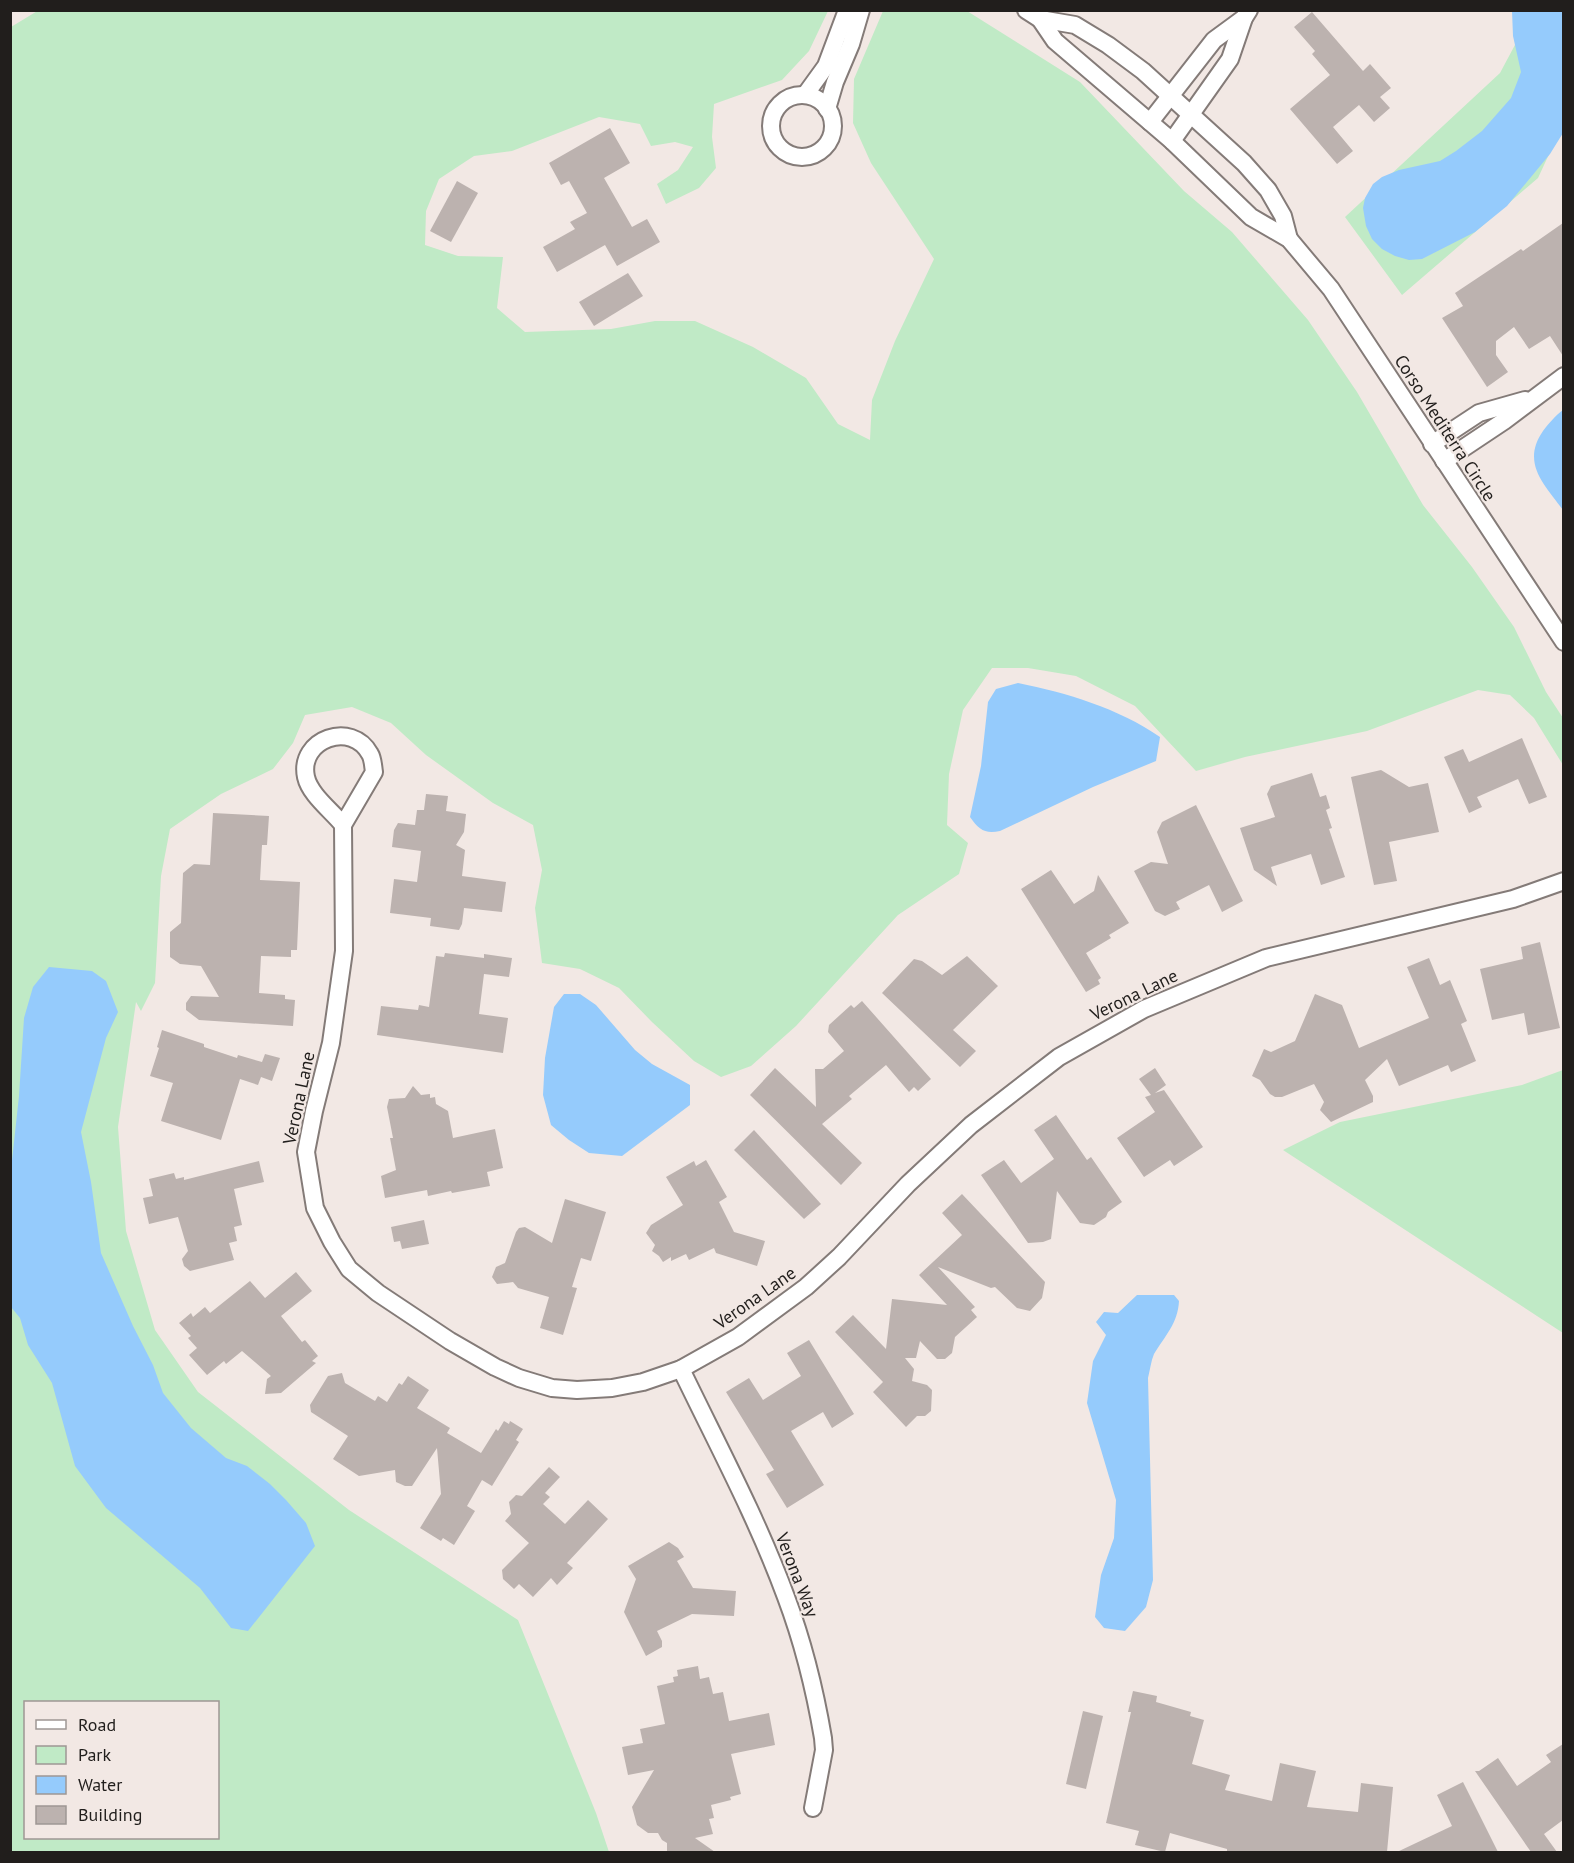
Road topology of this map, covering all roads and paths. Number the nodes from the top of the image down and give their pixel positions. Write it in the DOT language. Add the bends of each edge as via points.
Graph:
graph roads {
  1 [pos="847,10"];
  2 [pos="861,10"];
  3 [pos="1247,14"];
  4 [pos="1033,15"];
  5 [pos="805,95"];
  6 [pos="1170,96"];
  7 [pos="827,109"];
  8 [pos="1191,115"];
  9 [pos="1150,122"];
  10 [pos="1172,141"];
  11 [pos="1289,239"];
  12 [pos="1563,376"];
  13 [pos="1532,398"];
  14 [pos="1432,444"];
  15 [pos="1444,461"];
  16 [pos="1563,642"];
  17 [pos="343,825"];
  18 [pos="1563,881"];
  19 [pos="681,1369"];
  20 [pos="813,1808"];
  1 -- 5 [label="street" via="826,66"];
  2 -- 7 [label="street"];
  3 -- 6 [label="street" via="1215,40"];
  3 -- 8 [label="street" via="1230,59"];
  4 -- 6 [label="street, Corso Mediterra Circle" via="1075,25 1143,71"];
  4 -- 9 [label="street, Corso Mediterra Circle" via="1055,41"];
  5 -- 7 [label="street"];
  5 -- 7 [label="street" via="784,100 773,113 772,135 787,153 808,156 826,145 833,125"];
  6 -- 8 [label="street, Corso Mediterra Circle"];
  6 -- 9 [label="street"];
  8 -- 10 [label="street"];
  8 -- 11 [label="street, Corso Mediterra Circle" via="1268,190 1283,216"];
  9 -- 10 [label="street, Corso Mediterra Circle"];
  10 -- 11 [label="street, Corso Mediterra Circle" via="1251,217"];
  11 -- 14 [label="street, Corso Mediterra Circle" via="1331,289"];
  12 -- 13 [label="street"];
  13 -- 14 [label="street" via="1479,413"];
  13 -- 15 [label="street"];
  14 -- 15 [label="street, Corso Mediterra Circle"];
  15 -- 16 [label="street, Corso Mediterra Circle"];
  17 -- 17 [label="street" via="374,772 371,755 361,742 347,736 329,737 309,753 306,778"];
  17 -- 19 [label="street, Verona Lane" via="344,951 331,1043 306,1152 315,1208 332,1242 349,1269 378,1293 450,1341 519,1378 552,1388 612,1389"];
  18 -- 19 [label="street, Verona Lane" via="1514,899 1266,958 1113,1026 1059,1057 971,1125 806,1287 738,1337"];
  19 -- 20 [label="street, Verona Way" via="760,1534 800,1642 824,1750"];
}
